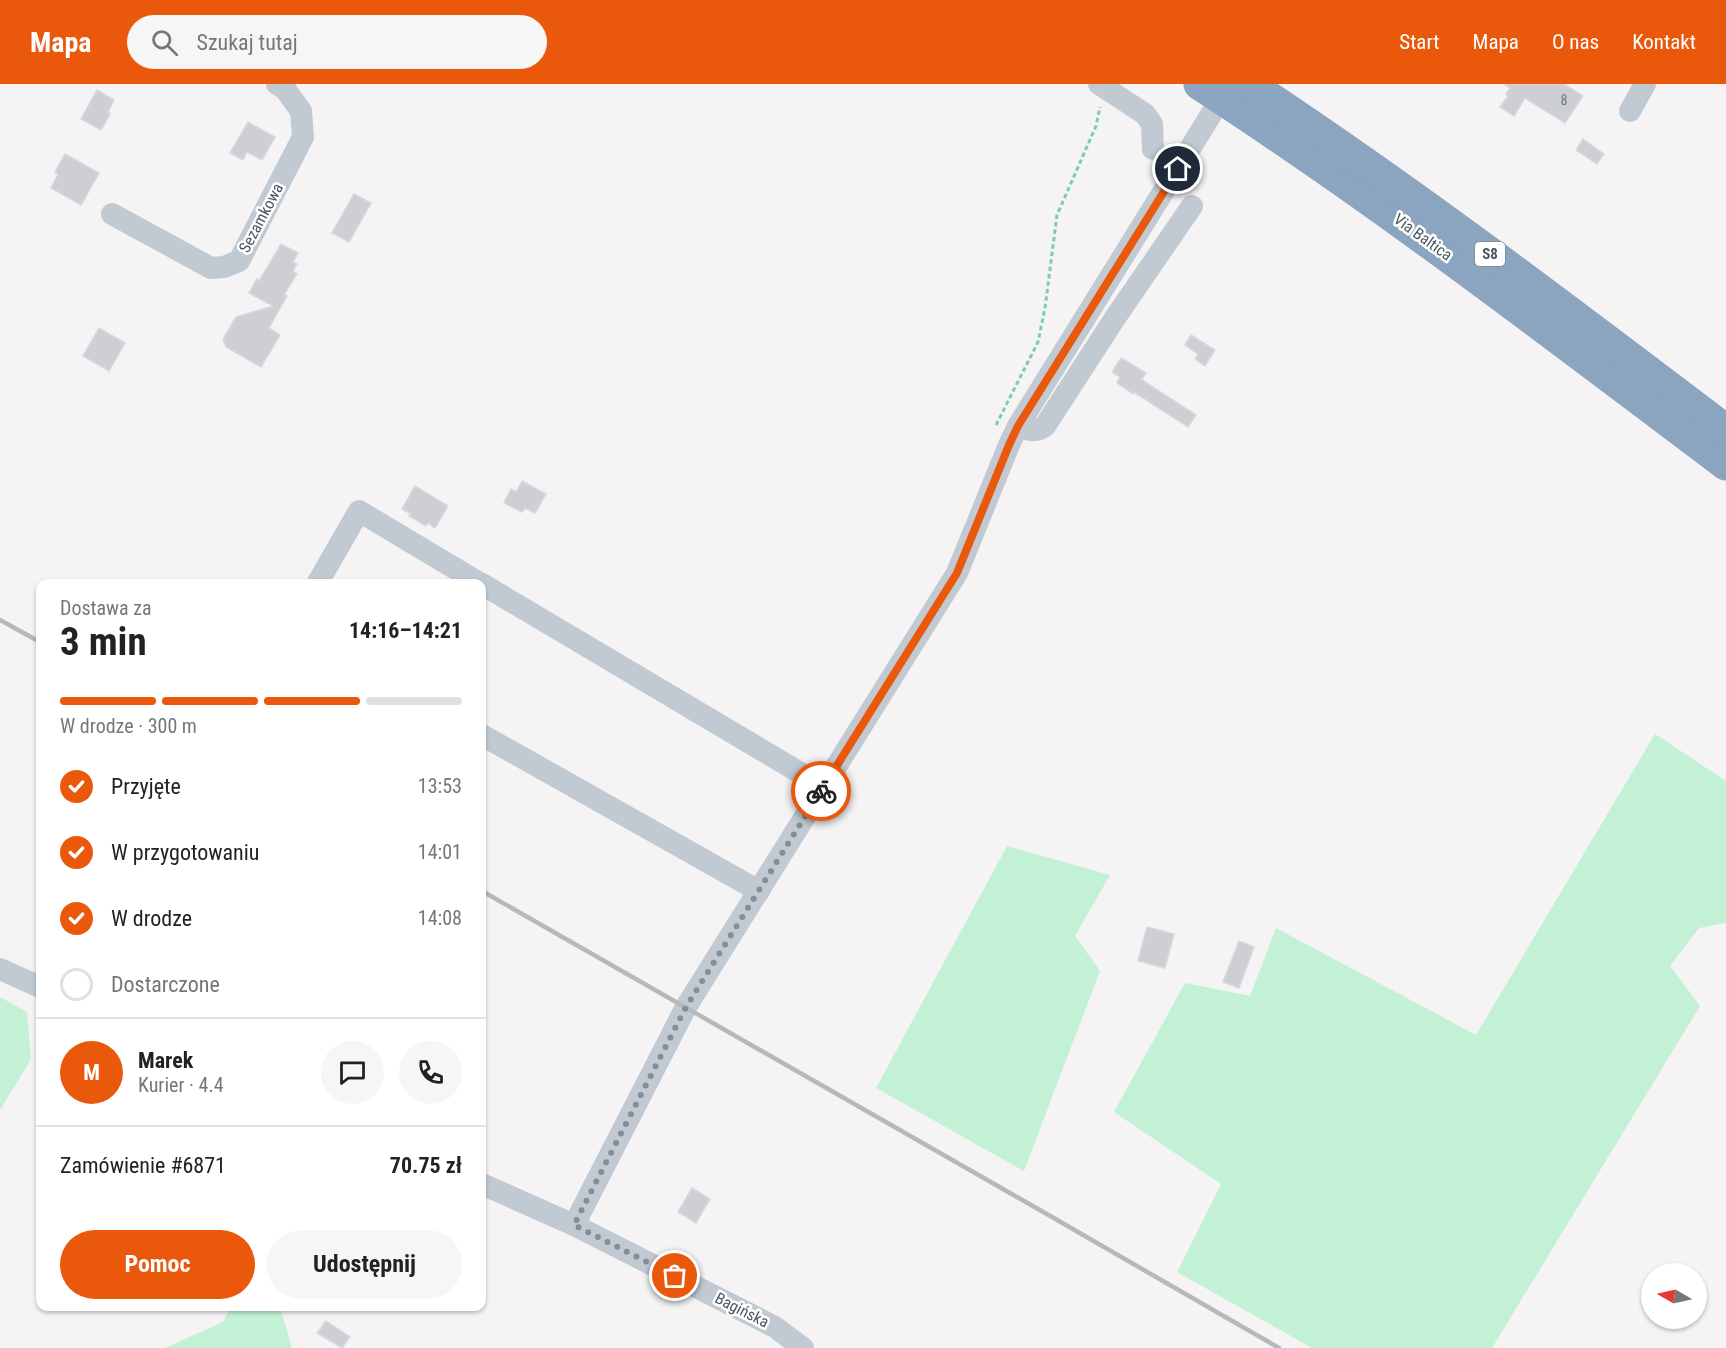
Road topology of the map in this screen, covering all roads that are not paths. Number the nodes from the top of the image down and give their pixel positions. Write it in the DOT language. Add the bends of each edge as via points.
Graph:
graph roads {
  1 [pos="277,84"];
  2 [pos="1200,84"];
  3 [pos="1230,84"];
  4 [pos="1248,84"];
  5 [pos="1645,84"];
  6 [pos="1100,92"];
  7 [pos="1630,111"];
  8 [pos="1153,149"];
  9 [pos="1192,206"];
  10 [pos="112,214"];
  11 [pos="1018,426"];
  12 [pos="1726,431"];
  13 [pos="1726,464"];
  14 [pos="319,579"];
  15 [pos="473,579"];
  16 [pos="486,587"];
  17 [pos="486,737"];
  18 [pos="824,787"];
  19 [pos="759,891"];
  20 [pos="0,969"];
  21 [pos="36,985"];
  22 [pos="486,1186"];
  23 [pos="574,1225"];
  24 [pos="803,1348"];
  1 -- 10 [label="street, Sezamkowa" via="301,111 303,137 239,261 211,268"];
  2 -- 13 [label="highway, Via Baltica / S8" via="1353,187"];
  3 -- 11 [label="street"];
  4 -- 12 [label="highway, Via Baltica / S8" via="1465,236"];
  5 -- 7 [label="street"];
  6 -- 8 [label="street" via="1145,114 1152,124"];
  9 -- 11 [label="street" via="1045,426 1031,431"];
  11 -- 18 [label="street" via="957,573"];
  14 -- 15 [label="street" via="358,511"];
  16 -- 18 [label="street"];
  17 -- 19 [label="street"];
  18 -- 19 [label="street"];
  19 -- 23 [label="street" via="686,1007"];
  20 -- 21 [label="street"];
  22 -- 23 [label="street, Bagińska"];
  23 -- 24 [label="street, Bagińska" via="775,1327"];
}
